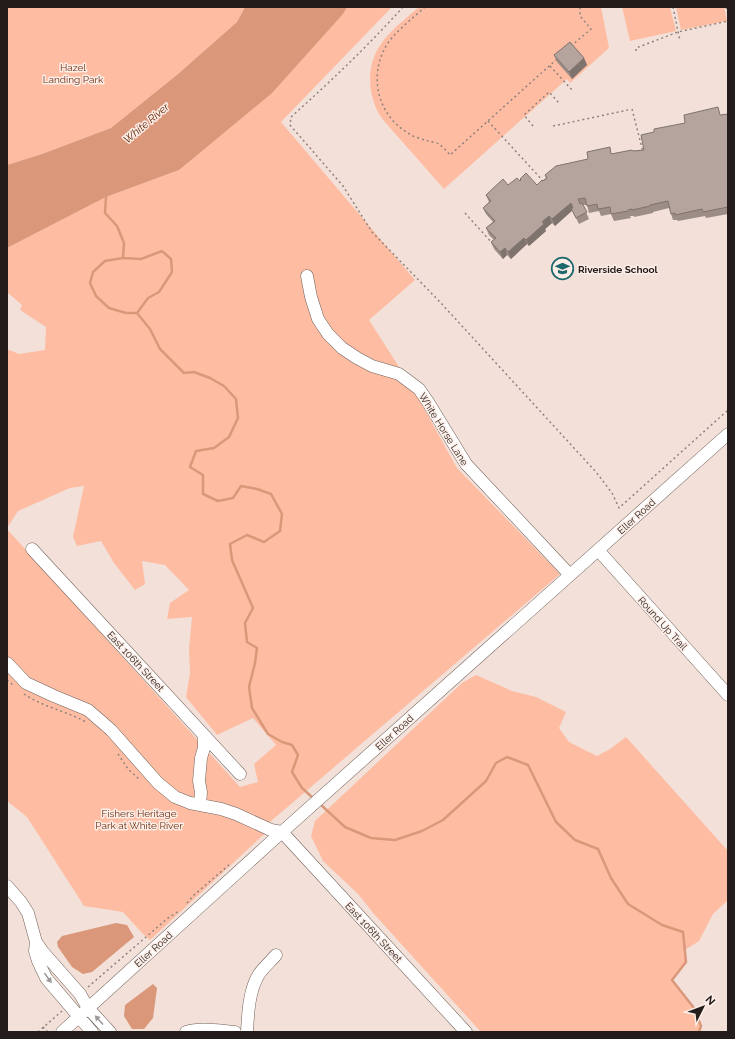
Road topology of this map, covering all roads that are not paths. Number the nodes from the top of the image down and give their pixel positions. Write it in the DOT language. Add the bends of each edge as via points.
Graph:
graph roads {
  1 [pos="307,276"];
  2 [pos="728,434"];
  3 [pos="32,549"];
  4 [pos="598,550"];
  5 [pos="570,575"];
  6 [pos="7,663"];
  7 [pos="728,695"];
  8 [pos="204,735"];
  9 [pos="240,774"];
  10 [pos="200,805"];
  11 [pos="282,832"];
  12 [pos="7,886"];
  13 [pos="36,942"];
  14 [pos="276,955"];
  15 [pos="88,1008"];
  16 [pos="79,1017"];
  17 [pos="62,1032"];
  18 [pos="92,1032"];
  19 [pos="110,1032"];
  20 [pos="186,1032"];
  21 [pos="235,1032"];
  22 [pos="247,1032"];
  23 [pos="466,1032"];
  1 -- 5 [label="street, White Horse Lane" via="318,319 328,334 357,358 372,366 399,374 419,389 466,464"];
  2 -- 4 [label="street, Eller Road"];
  3 -- 8 [label="street, East 106th Street"];
  4 -- 5 [label="street, Eller Road"];
  4 -- 7 [label="street, Round Up Trail"];
  5 -- 11 [label="street, Eller Road"];
  6 -- 10 [label="street" via="26,683 88,710 111,730 158,783 175,797"];
  8 -- 9 [label="street, East 106th Street"];
  8 -- 10 [label="street" via="199,781"];
  10 -- 11 [label="street" via="221,809 271,830"];
  11 -- 15 [label="street, Eller Road"];
  11 -- 23 [label="street, East 106th Street"];
  12 -- 13 [label="street" via="28,913"];
  13 -- 15 [label="street" via="80,994"];
  13 -- 16 [label="street, one-way" via="38,962 46,978"];
  14 -- 22 [label="street" via="255,981"];
  15 -- 16 [label="street, Eller Road"];
  19 -- 15 [label="street, one-way"];
  16 -- 17 [label="street, Eller Road"];
  16 -- 18 [label="street"];
  20 -- 21 [label="street"];
}
